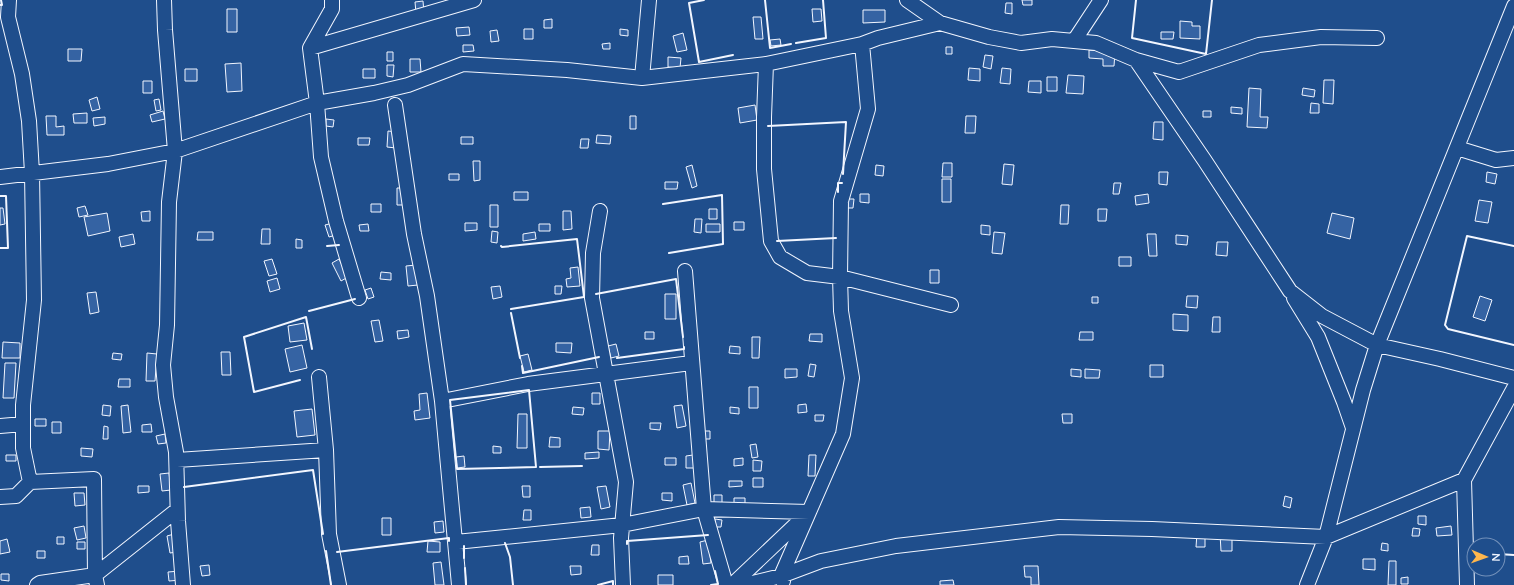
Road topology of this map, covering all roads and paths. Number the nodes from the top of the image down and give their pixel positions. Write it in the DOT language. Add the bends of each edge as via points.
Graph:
graph roads {
  1 [pos="9,0"];
  2 [pos="164,0"];
  3 [pos="332,0"];
  4 [pos="474,0"];
  5 [pos="649,0"];
  6 [pos="908,0"];
  7 [pos="1101,0"];
  8 [pos="1514,6"];
  9 [pos="8,17"];
  10 [pos="940,23"];
  11 [pos="0,30"];
  12 [pos="1377,38"];
  13 [pos="1074,41"];
  14 [pos="862,44"];
  15 [pos="310,48"];
  16 [pos="1136,60"];
  17 [pos="766,64"];
  18 [pos="642,78"];
  19 [pos="317,104"];
  20 [pos="395,105"];
  21 [pos="1456,148"];
  22 [pos="174,151"];
  23 [pos="1514,158"];
  24 [pos="32,173"];
  25 [pos="0,177"];
  26 [pos="600,211"];
  27 [pos="685,271"];
  28 [pos="840,277"];
  29 [pos="1290,291"];
  30 [pos="359,298"];
  31 [pos="951,305"];
  32 [pos="1377,345"];
  33 [pos="691,362"];
  34 [pos="606,374"];
  35 [pos="319,377"];
  36 [pos="1514,378"];
  37 [pos="1514,388"];
  38 [pos="442,400"];
  39 [pos="23,424"];
  40 [pos="0,426"];
  41 [pos="1353,428"];
  42 [pos="326,450"];
  43 [pos="177,460"];
  44 [pos="1464,480"];
  45 [pos="30,482"];
  46 [pos="0,497"];
  47 [pos="704,509"];
  48 [pos="178,510"];
  49 [pos="810,512"];
  50 [pos="622,525"];
  51 [pos="1326,537"];
  52 [pos="456,542"];
  53 [pos="96,580"];
  54 [pos="782,580"];
  55 [pos="37,585"];
  56 [pos="183,585"];
  57 [pos="339,585"];
  58 [pos="459,585"];
  59 [pos="623,585"];
  60 [pos="726,585"];
  61 [pos="732,585"];
  62 [pos="744,585"];
  63 [pos="1307,585"];
  64 [pos="1467,585"];
  1 -- 9 [label="street"];
  2 -- 22 [label="street"];
  3 -- 15 [label="street" via="332,9"];
  4 -- 15 [label="street"];
  5 -- 18 [label="street"];
  6 -- 10 [label="street"];
  7 -- 13 [label="street"];
  8 -- 21 [label="street"];
  9 -- 11 [label="street"];
  9 -- 24 [label="street" via="22,74 29,121"];
  10 -- 13 [label="street" via="1021,43 1052,39"];
  10 -- 14 [label="street"];
  12 -- 16 [label="street" via="1321,37 1259,45 1179,72"];
  13 -- 16 [label="street" via="1096,43"];
  14 -- 17 [label="street"];
  14 -- 28 [label="street" via="868,109 841,201"];
  15 -- 19 [label="street"];
  16 -- 29 [label="street"];
  17 -- 18 [label="street"];
  17 -- 28 [label="street" via="764,169 771,241 780,257 807,273"];
  18 -- 19 [label="street" via="567,70 464,64 408,85"];
  19 -- 22 [label="street"];
  19 -- 30 [label="street" via="321,157 336,221"];
  20 -- 38 [label="street"];
  21 -- 23 [label="street" via="1496,160"];
  21 -- 32 [label="street"];
  22 -- 24 [label="street" via="108,164"];
  22 -- 43 [label="street" via="169,202 167,325 163,365"];
  24 -- 25 [label="street"];
  24 -- 39 [label="street" via="34,300 22,405"];
  26 -- 34 [label="street" via="593,253 592,298"];
  27 -- 33 [label="street"];
  28 -- 31 [label="street"];
  28 -- 49 [label="street" via="841,311 852,378 843,434"];
  29 -- 32 [label="street" via="1322,316"];
  29 -- 41 [label="street" via="1318,338"];
  32 -- 36 [label="street"];
  32 -- 41 [label="street"];
  33 -- 34 [label="street"];
  33 -- 47 [label="street"];
  34 -- 38 [label="street" via="528,384"];
  34 -- 50 [label="street" via="626,482"];
  35 -- 42 [label="street"];
  37 -- 44 [label="street"];
  38 -- 52 [label="street"];
  39 -- 40 [label="street"];
  39 -- 45 [label="street" via="23,448"];
  41 -- 51 [label="street"];
  42 -- 43 [label="street"];
  42 -- 57 [label="street" via="329,534"];
  43 -- 48 [label="street"];
  44 -- 51 [label="street"];
  44 -- 64 [label="street"];
  45 -- 46 [label="street" via="16,496"];
  45 -- 53 [label="street" via="94,479"];
  47 -- 49 [label="street"];
  47 -- 50 [label="street"];
  47 -- 60 [label="street"];
  48 -- 53 [label="street"];
  48 -- 56 [label="street"];
  49 -- 54 [label="street"];
  49 -- 61 [label="street"];
  50 -- 52 [label="street"];
  50 -- 59 [label="street"];
  51 -- 54 [label="street" via="1059,526 896,546 821,561"];
  51 -- 63 [label="street"];
  52 -- 58 [label="street"];
  53 -- 55 [label="street"];
  54 -- 62 [label="street"];
}
